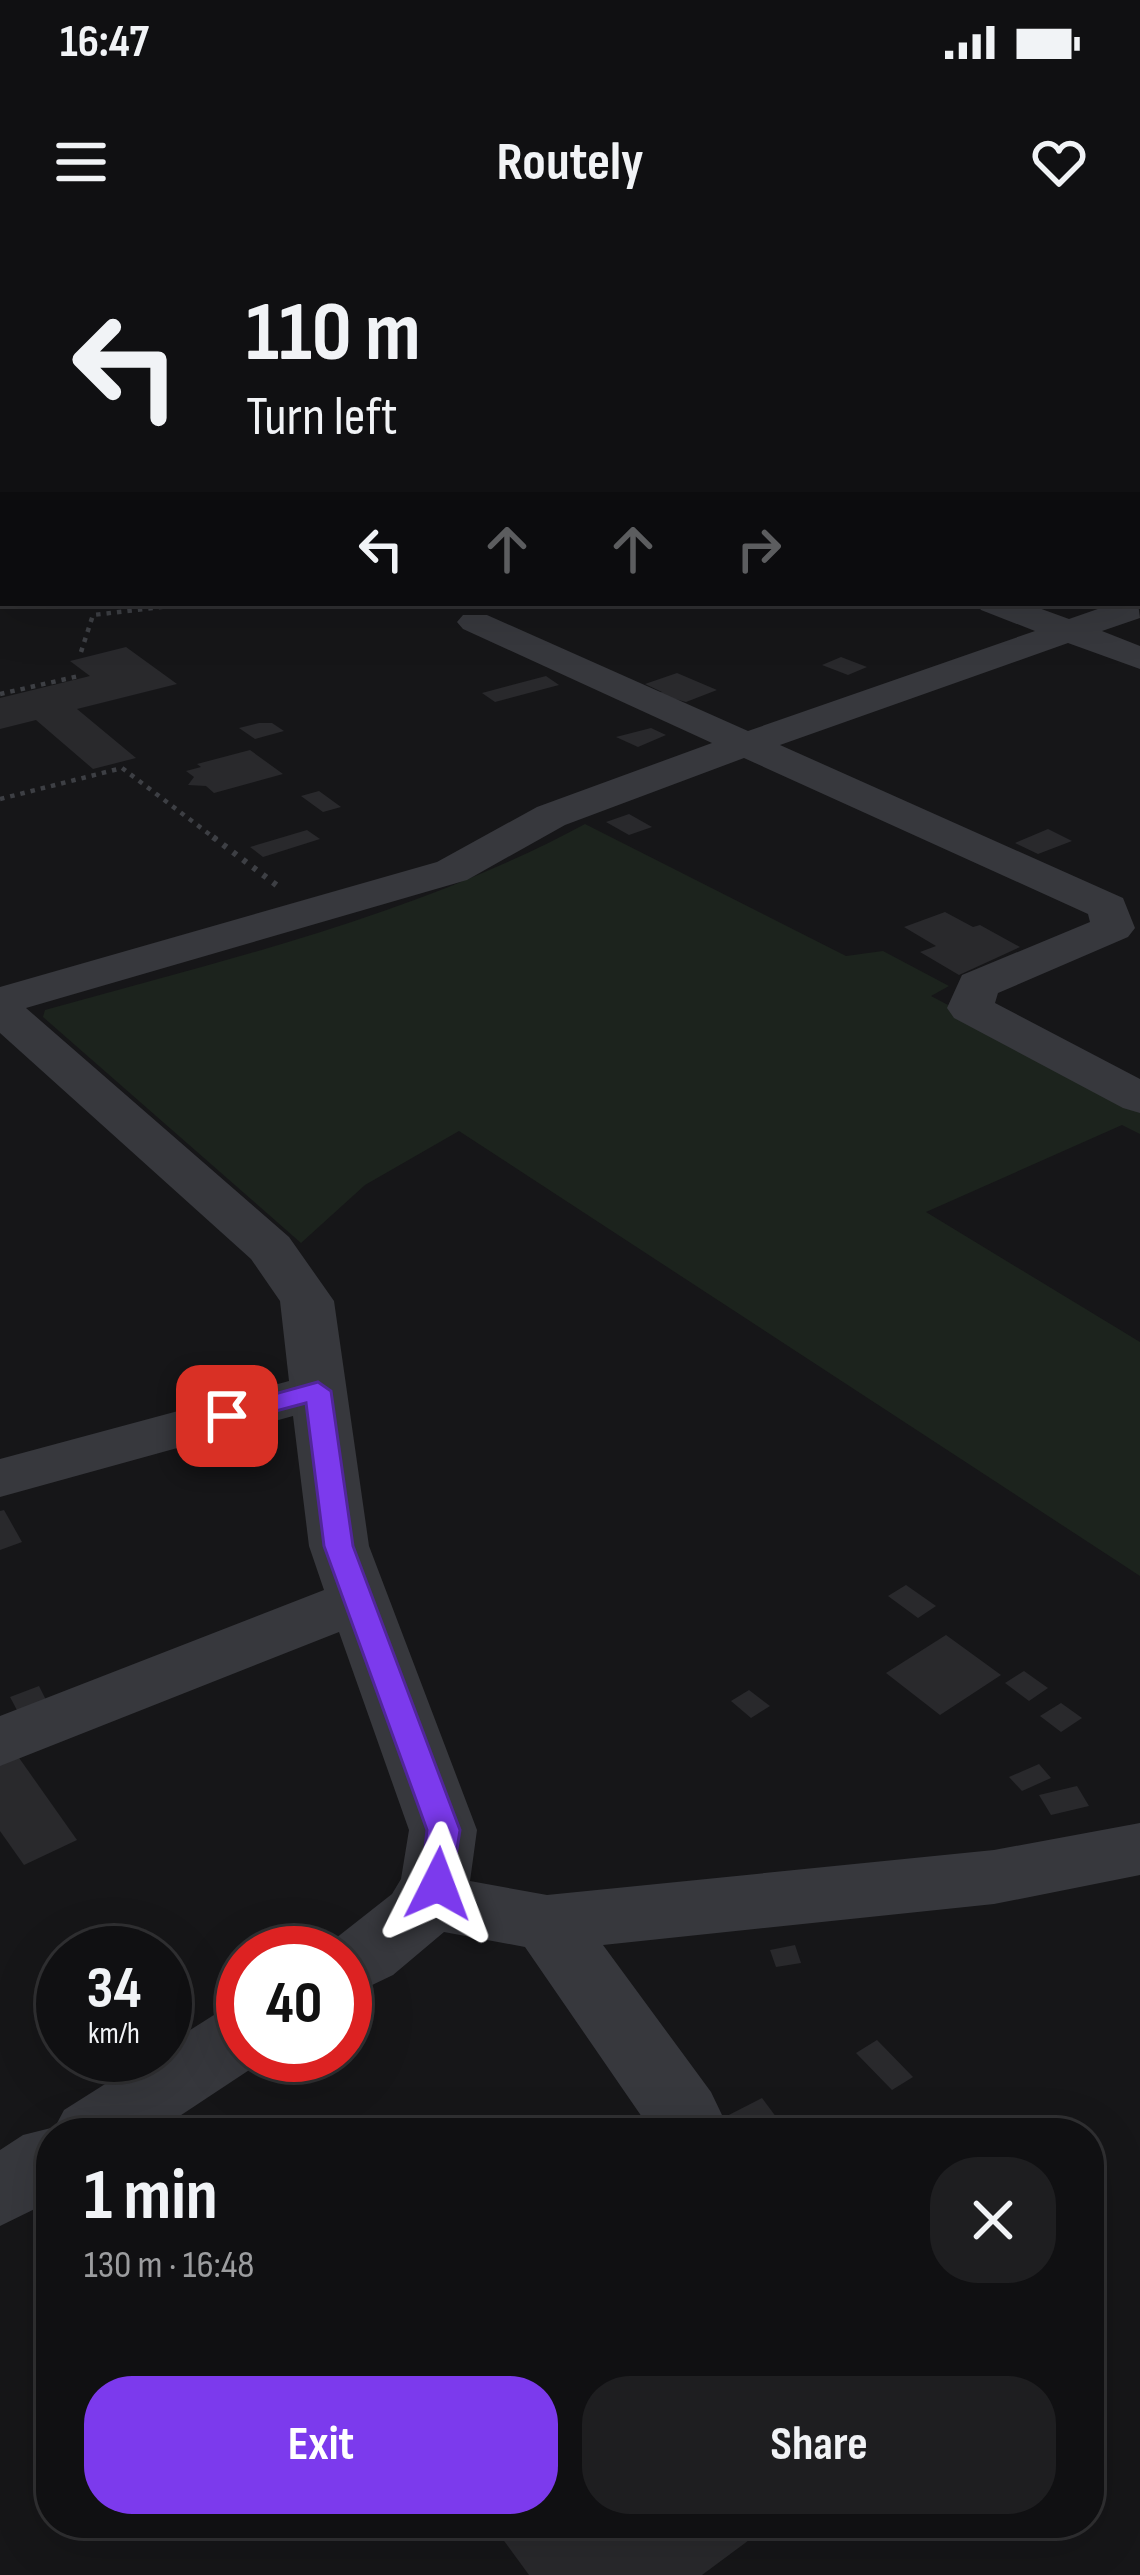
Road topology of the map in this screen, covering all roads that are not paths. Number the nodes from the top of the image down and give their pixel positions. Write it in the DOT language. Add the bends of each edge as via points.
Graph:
graph roads {
  1 [pos="1001,606"];
  2 [pos="1140,606"];
  3 [pos="475,622"];
  4 [pos="1064,630"];
  5 [pos="1140,658"];
  6 [pos="743,744"];
  7 [pos="0,1005"];
  8 [pos="1140,1098"];
  9 [pos="318,1391"];
  10 [pos="0,1478"];
  11 [pos="357,1601"];
  12 [pos="0,1742"];
  13 [pos="1140,1849"];
  14 [pos="428,1901"];
  15 [pos="547,1923"];
  16 [pos="372,1950"];
  17 [pos="216,2052"];
  18 [pos="684,2115"];
  19 [pos="114,2118"];
  20 [pos="36,2168"];
  21 [pos="0,2192"];
  1 -- 4 [label="street"];
  2 -- 4 [label="street"];
  3 -- 6 [label="street"];
  4 -- 5 [label="street"];
  4 -- 6 [label="street"];
  6 -- 7 [label="street" via="551,816 452,871"];
  6 -- 8 [label="street" via="1108,907 1113,928 978,985 970,1008"];
  7 -- 9 [label="street" via="286,1267 307,1301"];
  9 -- 10 [label="street"];
  9 -- 11 [label="street" via="339,1546"];
  11 -- 12 [label="street"];
  11 -- 14 [label="street" via="443,1830 438,1884"];
  13 -- 15 [label="street" via="994,1877"];
  14 -- 15 [label="street"];
  14 -- 16 [label="street"];
  15 -- 18 [label="street"];
  17 -- 19 [label="street"];
  20 -- 21 [label="street"];
}
